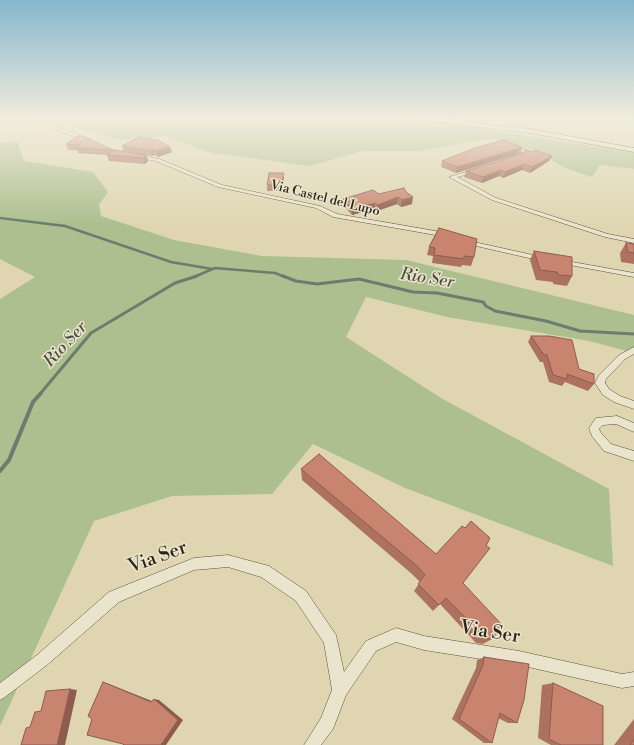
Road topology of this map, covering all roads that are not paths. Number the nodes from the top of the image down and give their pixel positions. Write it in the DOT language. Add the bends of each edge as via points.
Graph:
graph roads {
  1 [pos="127,155"];
  2 [pos="485,168"];
  3 [pos="634,241"];
  4 [pos="634,275"];
  5 [pos="634,350"];
  6 [pos="634,405"];
  7 [pos="634,428"];
  8 [pos="634,456"];
  9 [pos="634,679"];
  10 [pos="340,690"];
  11 [pos="0,692"];
  12 [pos="312,745"];
  1 -- 4 [label="street, Via Castel del Lupo" via="157,160 220,186 318,207 335,216 448,235 527,256"];
  2 -- 3 [label="street" via="452,177 494,199 607,236"];
  5 -- 6 [label="street" via="622,357 602,377 600,383 606,392"];
  7 -- 8 [label="street" via="617,420 600,421 594,428 597,436 608,448"];
  9 -- 10 [label="street, Via Ser" via="622,681 519,658 424,643 396,635 371,646"];
  10 -- 11 [label="street, Via Ser" via="331,640 301,596 264,571 228,561 194,564 114,597 42,660"];
  10 -- 12 [label="street, Via Ser" via="327,723"];
}
